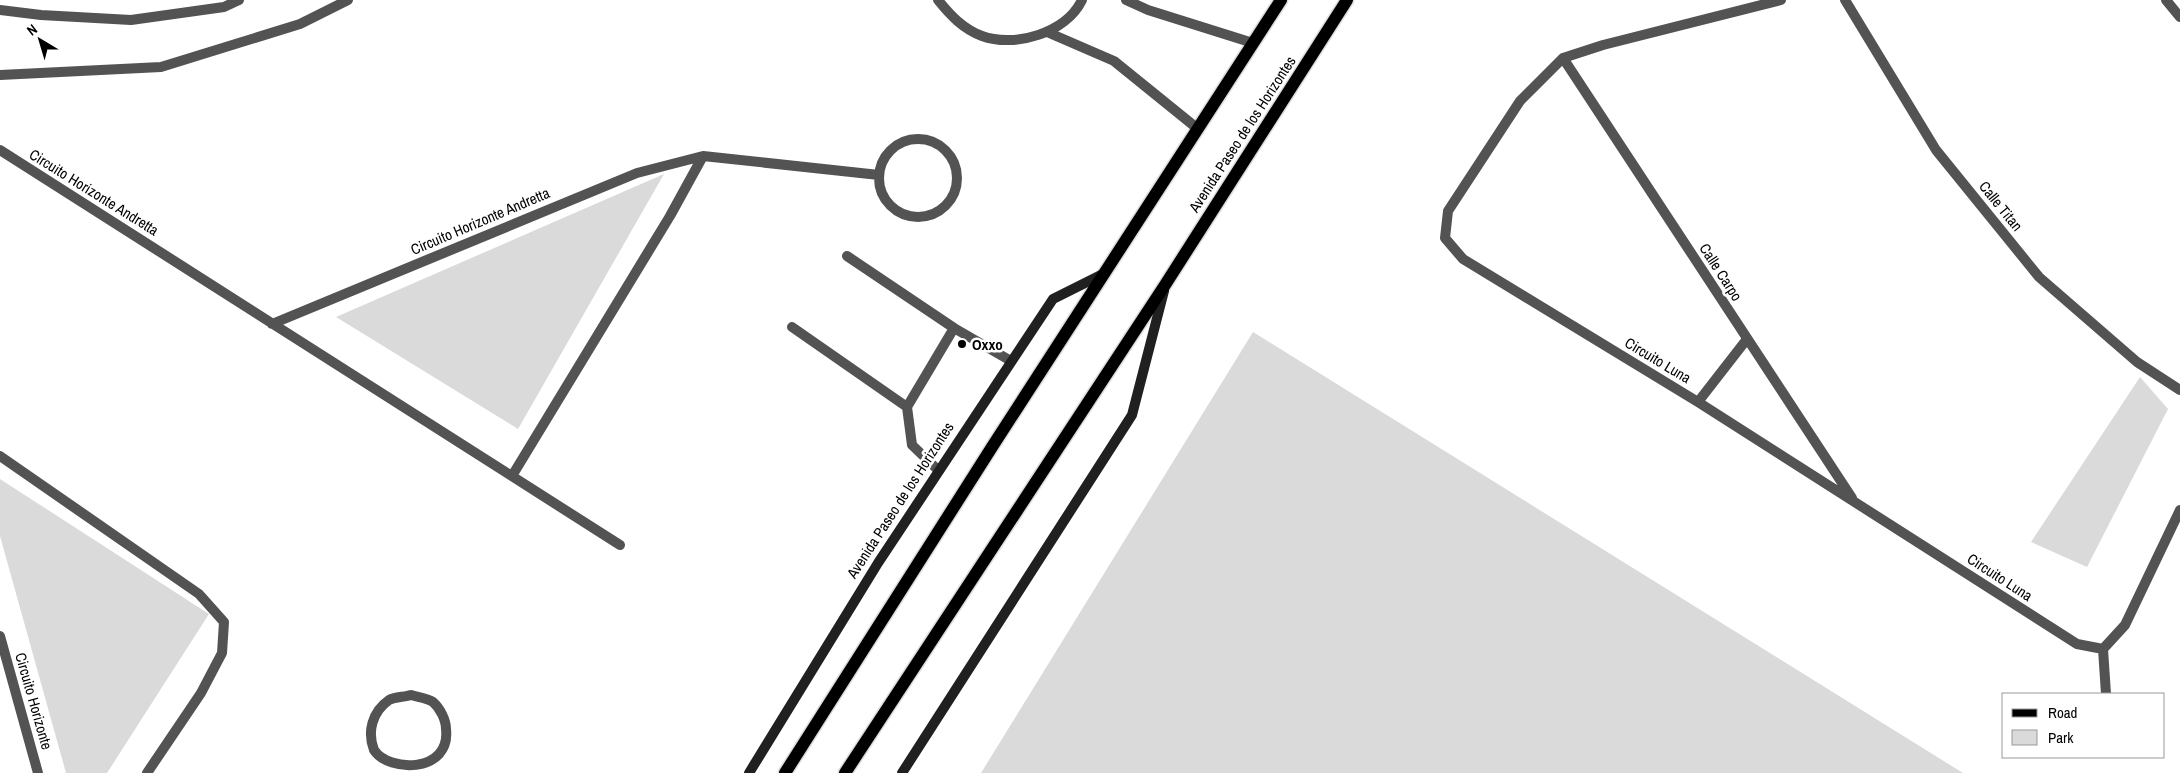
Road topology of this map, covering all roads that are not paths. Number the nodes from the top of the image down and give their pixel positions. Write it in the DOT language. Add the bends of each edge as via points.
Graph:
graph roads {
  1 [pos="239,0"];
  2 [pos="348,0"];
  3 [pos="938,0"];
  4 [pos="1082,0"];
  5 [pos="1126,0"];
  6 [pos="1281,0"];
  7 [pos="1347,0"];
  8 [pos="1781,0"];
  9 [pos="1845,0"];
  10 [pos="2166,0"];
  11 [pos="0,10"];
  12 [pos="2180,17"];
  13 [pos="1047,32"];
  14 [pos="1253,43"];
  15 [pos="1563,58"];
  16 [pos="0,75"];
  17 [pos="1198,129"];
  18 [pos="0,150"];
  19 [pos="703,156"];
  20 [pos="879,175"];
  21 [pos="847,256"];
  22 [pos="1106,273"];
  23 [pos="1165,285"];
  24 [pos="272,324"];
  25 [pos="792,327"];
  26 [pos="954,328"];
  27 [pos="1747,339"];
  28 [pos="1011,361"];
  29 [pos="2180,390"];
  30 [pos="1698,402"];
  31 [pos="907,407"];
  32 [pos="0,456"];
  33 [pos="938,470"];
  34 [pos="512,476"];
  35 [pos="1854,501"];
  36 [pos="2180,510"];
  37 [pos="620,545"];
  38 [pos="0,636"];
  39 [pos="2103,649"];
  40 [pos="2106,693"];
  41 [pos="382,769"];
  42 [pos="38,773"];
  43 [pos="147,773"];
  44 [pos="748,773"];
  45 [pos="785,773"];
  46 [pos="845,773"];
  47 [pos="902,773"];
  1 -- 11 [label="street" via="224,7 131,20"];
  2 -- 16 [label="street" via="300,24 161,67"];
  3 -- 13 [label="street" via="954,20 982,36 1015,40"];
  4 -- 13 [label="street" via="1065,20"];
  5 -- 14 [label="street"];
  6 -- 14 [label="main road"];
  7 -- 23 [label="main road, Avenida Paseo de los Horizontes"];
  8 -- 15 [label="street, Circuito Luna"];
  9 -- 29 [label="street, Calle Titan" via="1936,150 2039,277 2137,362"];
  10 -- 12 [label="street"];
  13 -- 17 [label="street" via="1114,61"];
  14 -- 17 [label="main road"];
  15 -- 27 [label="street, Calle Carpo"];
  15 -- 30 [label="street, Circuito Luna" via="1520,101 1448,211 1446,238 1463,259"];
  17 -- 22 [label="main road"];
  18 -- 24 [label="street, Circuito Horizonte Andretta"];
  19 -- 20 [label="street, Circuito Horizonte Andretta"];
  19 -- 24 [label="street, Circuito Horizonte Andretta" via="637,173"];
  19 -- 34 [label="street"];
  20 -- 20 [label="street" via="883,196 898,213 920,218 941,211 951,199 958,171 948,151 928,140 906,141 887,154"];
  21 -- 26 [label="street"];
  22 -- 28 [label="street, Avenida Paseo de los Horizontes" via="1053,300"];
  22 -- 45 [label="main road"];
  23 -- 46 [label="main road, Avenida Paseo de los Horizontes"];
  23 -- 47 [label="street, Avenida Paseo de los Horizontes" via="1132,415"];
  24 -- 34 [label="street, Circuito Horizonte Andretta"];
  25 -- 31 [label="street"];
  26 -- 28 [label="street"];
  26 -- 31 [label="street"];
  27 -- 30 [label="street"];
  27 -- 35 [label="street, Calle Carpo"];
  28 -- 33 [label="street, Avenida Paseo de los Horizontes"];
  30 -- 35 [label="street, Circuito Luna"];
  31 -- 33 [label="street" via="912,445"];
  32 -- 43 [label="street" via="199,594 224,622 222,653 200,693"];
  33 -- 44 [label="street, Avenida Paseo de los Horizontes"];
  34 -- 37 [label="street, Circuito Horizonte Andretta"];
  35 -- 39 [label="street, Circuito Luna" via="2077,644"];
  36 -- 39 [label="street" via="2125,625"];
  38 -- 42 [label="street, Circuito Horizonte"];
  39 -- 40 [label="street"];
  41 -- 41 [label="street" via="417,773 437,762 448,742 446,720 433,702 411,695 390,700 374,716 369,738"];
}
